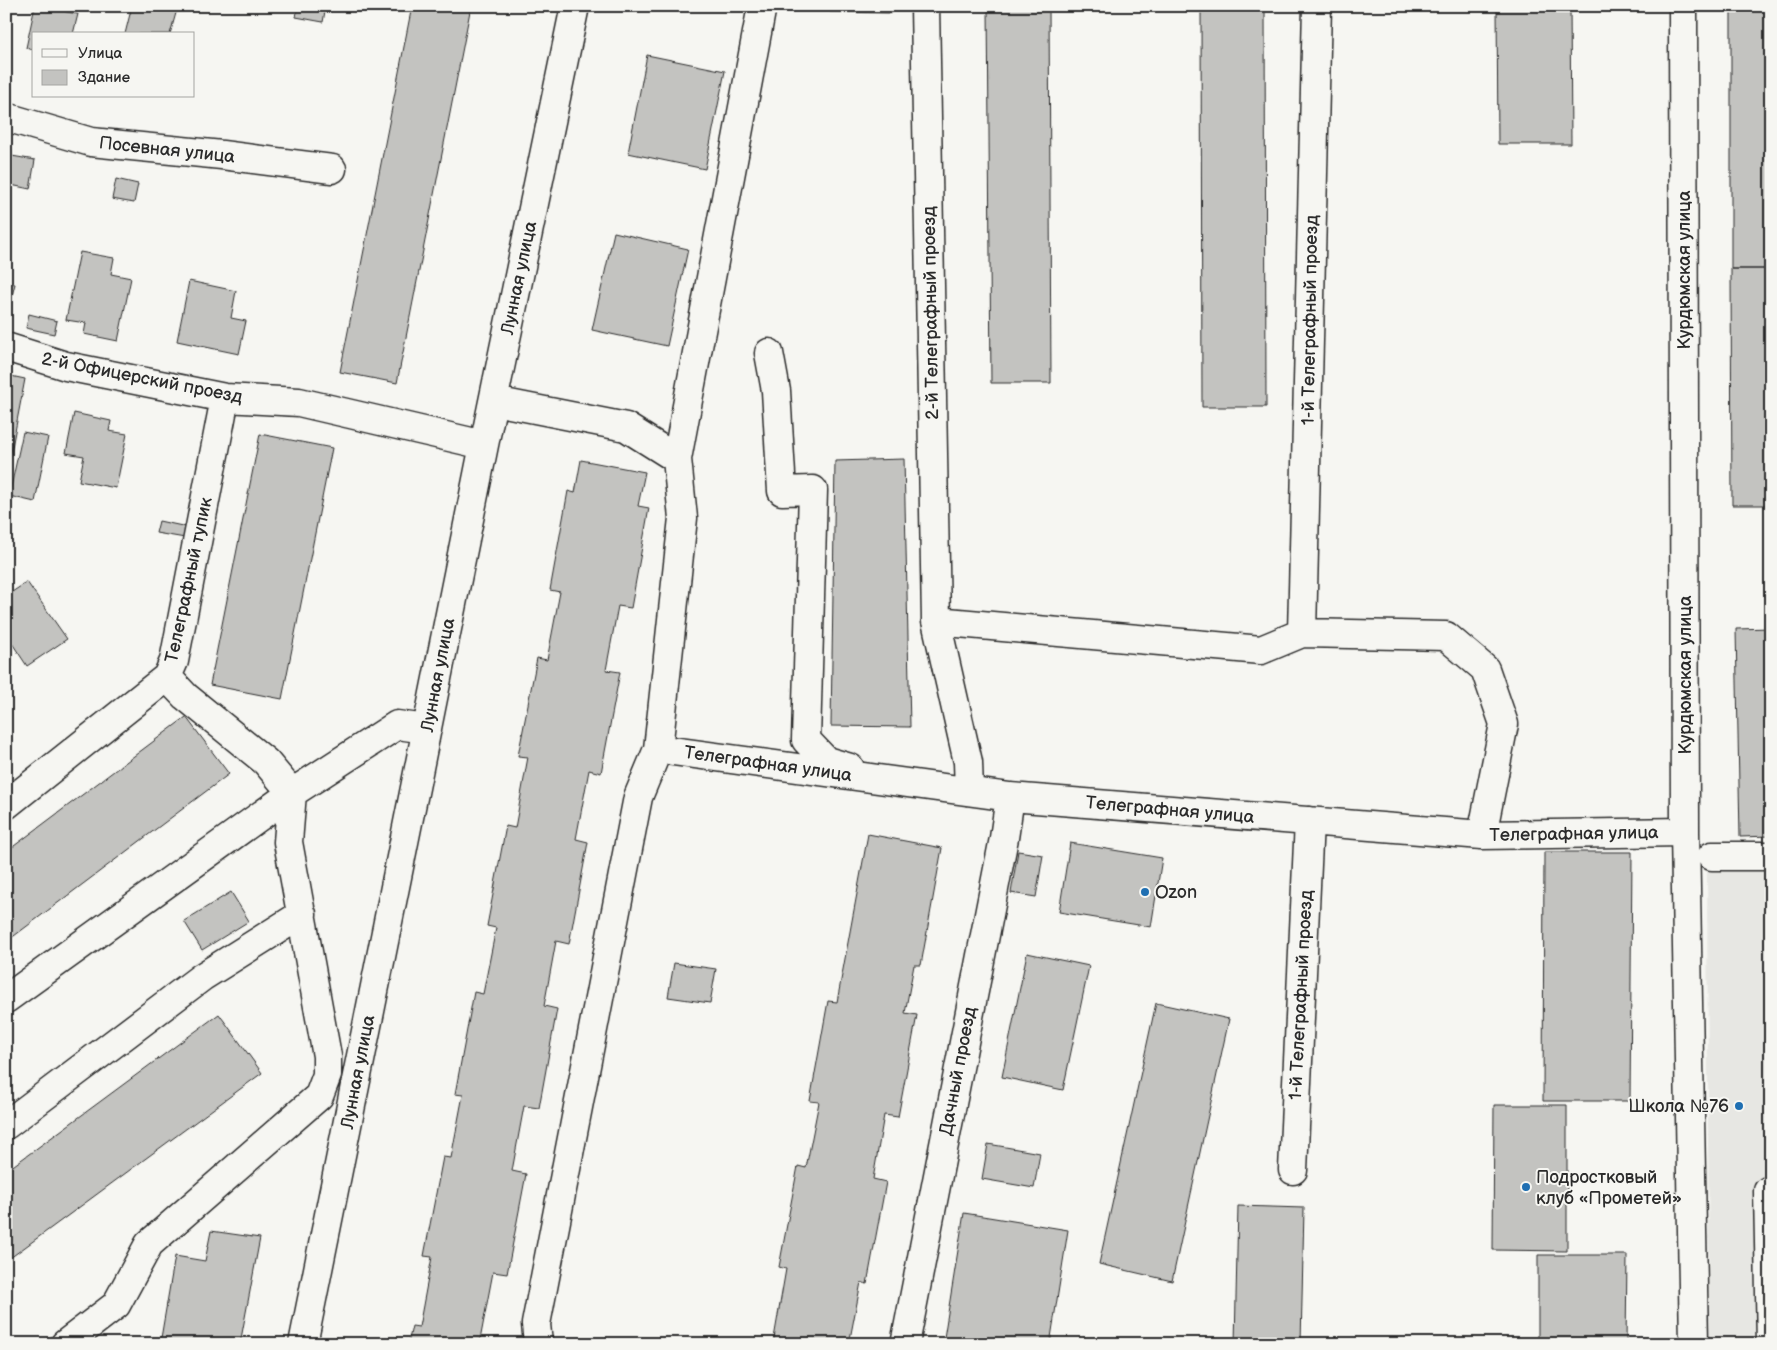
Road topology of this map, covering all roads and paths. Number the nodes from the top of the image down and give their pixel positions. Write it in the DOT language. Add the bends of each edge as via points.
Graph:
graph roads {
  1 [pos="575,6"];
  2 [pos="762,6"];
  3 [pos="925,6"];
  4 [pos="1317,6"];
  5 [pos="1683,6"];
  6 [pos="6,117"];
  7 [pos="332,169"];
  8 [pos="6,347"];
  9 [pos="769,354"];
  10 [pos="225,398"];
  11 [pos="494,402"];
  12 [pos="484,445"];
  13 [pos="677,459"];
  14 [pos="936,621"];
  15 [pos="1302,633"];
  16 [pos="167,677"];
  17 [pos="427,728"];
  18 [pos="658,748"];
  19 [pos="904,783"];
  20 [pos="969,792"];
  21 [pos="292,794"];
  22 [pos="1010,797"];
  23 [pos="6,805"];
  24 [pos="1309,821"];
  25 [pos="1685,832"];
  26 [pos="1482,835"];
  27 [pos="1712,856"];
  28 [pos="1771,856"];
  29 [pos="302,914"];
  30 [pos="6,999"];
  31 [pos="1771,1060"];
  32 [pos="6,1124"];
  33 [pos="1293,1170"];
  34 [pos="1769,1191"];
  35 [pos="65,1344"];
  36 [pos="303,1344"];
  37 [pos="538,1344"];
  38 [pos="905,1344"];
  39 [pos="1694,1344"];
  40 [pos="1771,1344"];
  1 -- 11 [label="street, Лунная улица"];
  2 -- 13 [label="street"];
  3 -- 14 [label="street, 2-й Телеграфный проезд"];
  4 -- 15 [label="street, 1-й Телеграфный проезд"];
  5 -- 25 [label="street, Курдюмская улица"];
  6 -- 7 [label="street, Посевная улица" via="91,142"];
  8 -- 10 [label="street, 2-й Офицерский проезд" via="66,366"];
  9 -- 19 [label="street" via="776,391 782,491 813,490 806,740 826,761"];
  10 -- 12 [label="street, 2-й Офицерский проезд" via="299,402"];
  10 -- 16 [label="street, Телеграфный тупик" via="174,661"];
  11 -- 12 [label="street, Лунная улица"];
  11 -- 13 [label="street" via="626,427"];
  12 -- 17 [label="street, Лунная улица"];
  13 -- 18 [label="street" via="682,518"];
  14 -- 15 [label="street" via="1261,650"];
  14 -- 20 [label="street, 2-й Телеграфный проезд" via="968,762"];
  15 -- 26 [label="street" via="1446,636 1485,669 1504,724"];
  16 -- 21 [label="street" via="185,696 266,762"];
  16 -- 23 [label="street, Телеграфный тупик"];
  17 -- 21 [label="street" via="397,725"];
  17 -- 36 [label="street, Лунная улица"];
  18 -- 19 [label="street, Телеграфная улица"];
  18 -- 37 [label="street" via="638,797 536,1324"];
  19 -- 20 [label="street, Телеграфная улица"];
  20 -- 22 [label="street, Телеграфная улица"];
  21 -- 29 [label="street" via="288,842"];
  21 -- 30 [label="street"];
  22 -- 24 [label="street, Телеграфная улица"];
  22 -- 38 [label="street, Дачный проезд"];
  24 -- 26 [label="street, Телеграфная улица"];
  24 -- 33 [label="street, 1-й Телеграфный проезд"];
  25 -- 26 [label="street, Телеграфная улица"];
  25 -- 39 [label="street, Курдюмская улица"];
  27 -- 28 [label="street"];
  29 -- 32 [label="street" via="202,977"];
  29 -- 35 [label="street" via="327,1056 328,1075 319,1096 149,1244 116,1305"];
  31 -- 34 [label="path"];
  34 -- 40 [label="street"];
}
